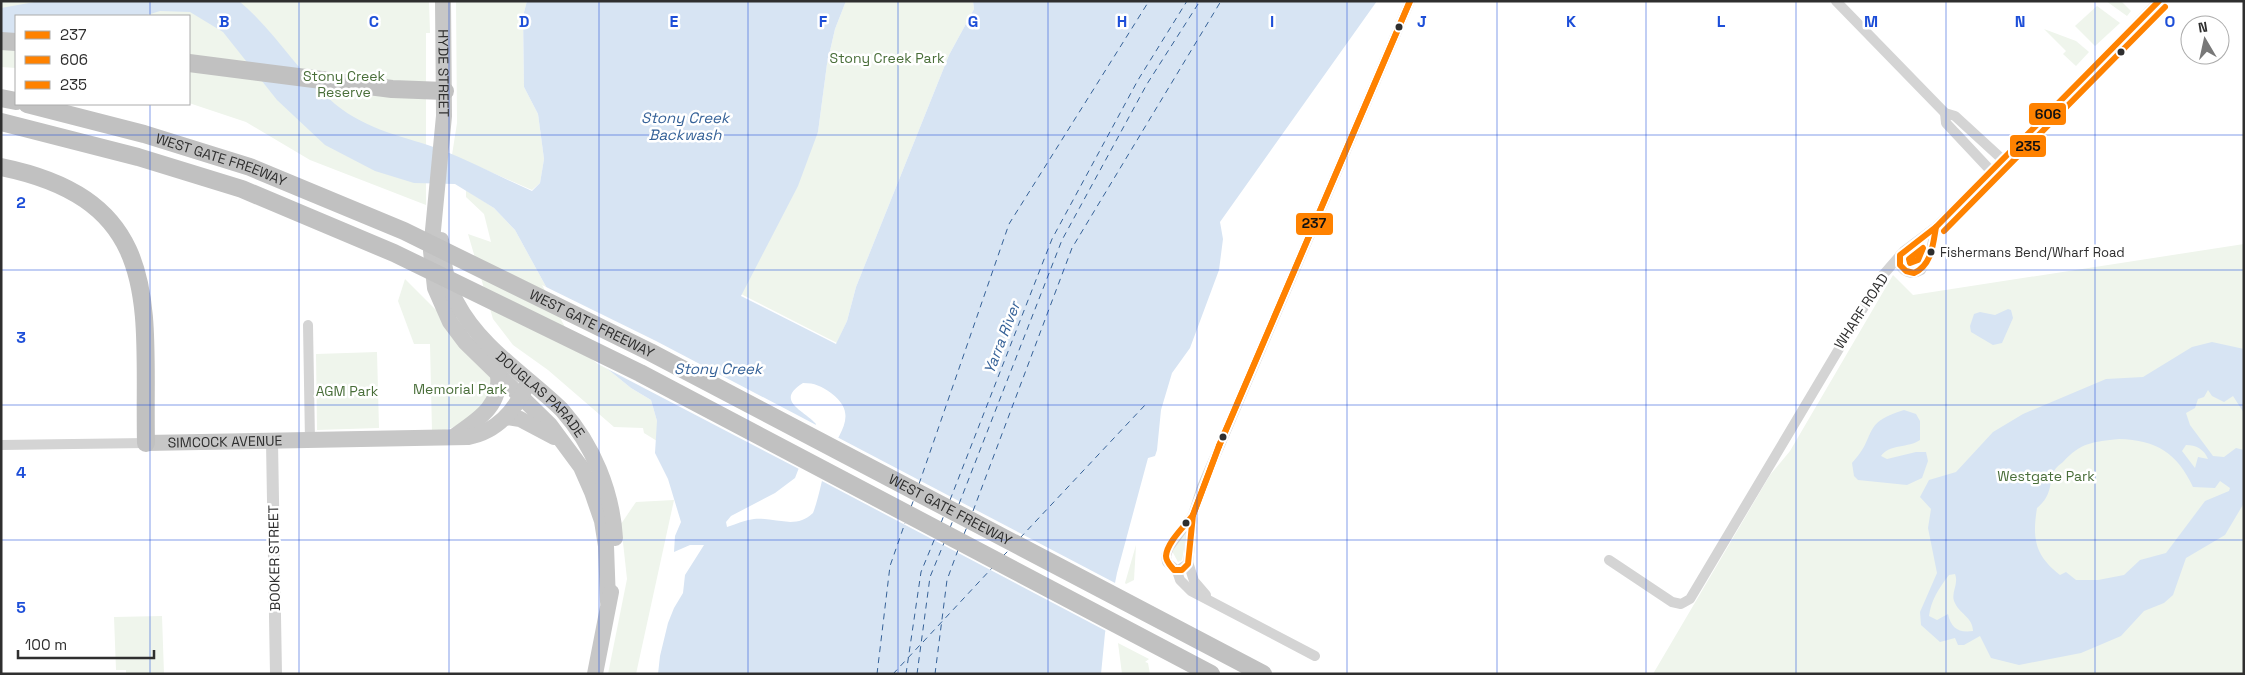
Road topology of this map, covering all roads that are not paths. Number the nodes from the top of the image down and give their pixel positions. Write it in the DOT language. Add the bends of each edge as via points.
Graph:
graph roads {
  1 [pos="444,1"];
  2 [pos="1410,1"];
  3 [pos="1836,1"];
  4 [pos="2158,1"];
  5 [pos="1,40"];
  6 [pos="15,42"];
  7 [pos="194,64"];
  8 [pos="445,91"];
  9 [pos="1,98"];
  10 [pos="15,102"];
  11 [pos="31,105"];
  12 [pos="1945,113"];
  13 [pos="1,122"];
  14 [pos="442,144"];
  15 [pos="2003,160"];
  16 [pos="1,167"];
  17 [pos="1992,172"];
  18 [pos="438,192"];
  19 [pos="1936,227"];
  20 [pos="1900,255"];
  21 [pos="308,325"];
  22 [pos="498,373"];
  23 [pos="529,380"];
  24 [pos="518,392"];
  25 [pos="506,417"];
  26 [pos="452,437"];
  27 [pos="310,441"];
  28 [pos="272,442"];
  29 [pos="146,443"];
  30 [pos="1,445"];
  31 [pos="575,458"];
  32 [pos="1193,515"];
  33 [pos="1609,560"];
  34 [pos="1188,562"];
  35 [pos="1177,571"];
  36 [pos="1210,599"];
  37 [pos="608,602"];
  38 [pos="1315,656"];
  39 [pos="276,674"];
  40 [pos="595,674"];
  41 [pos="1211,674"];
  42 [pos="1263,674"];
  1 -- 8 [label="main road, HYDE STREET"];
  2 -- 32 [label="street" via="1228,424"];
  3 -- 12 [label="street"];
  4 -- 15 [label="street, WHARF ROAD"];
  5 -- 6 [label="highway"];
  7 -- 8 [label="highway" via="392,89"];
  8 -- 14 [label="main road, HYDE STREET"];
  9 -- 10 [label="highway"];
  11 -- 42 [label="highway, WEST GATE FREEWAY, bridge" via="144,134 250,167 404,232 659,356"];
  12 -- 15 [label="street" via="1955,116"];
  12 -- 17 [label="street" via="1946,123"];
  13 -- 41 [label="highway, WEST GATE FREEWAY, bridge" via="138,157 242,189 394,253 640,373"];
  14 -- 18 [label="main road, DOUGLAS PARADE"];
  15 -- 17 [label="street, WHARF ROAD"];
  16 -- 29 [label="highway" via="45,178 77,193 108,221 127,248 138,276 144,305"];
  17 -- 19 [label="street, WHARF ROAD"];
  18 -- 22 [label="main road, DOUGLAS PARADE" via="431,259 439,299 456,331"];
  18 -- 23 [label="main road, DOUGLAS PARADE" via="444,262 457,303 480,335"];
  19 -- 20 [label="street, WHARF ROAD"];
  19 -- 20 [label="street" via="1932,250 1921,270 1914,273 1904,270 1899,262"];
  20 -- 33 [label="street, WHARF ROAD" via="1853,322 1690,599 1681,604 1672,602"];
  21 -- 27 [label="street"];
  22 -- 24 [label="main road, DOUGLAS PARADE"];
  22 -- 26 [label="main road" via="497,393 490,408"];
  23 -- 24 [label="main road"];
  23 -- 37 [label="main road, DOUGLAS PARADE" via="573,423 591,451 602,477 613,518 615,549 615,572"];
  24 -- 25 [label="main road, SIMCOCK AVENUE"];
  24 -- 26 [label="main road, SIMCOCK AVENUE" via="492,418"];
  24 -- 31 [label="main road, DOUGLAS PARADE" via="558,433"];
  25 -- 26 [label="main road, SIMCOCK AVENUE" via="482,434"];
  25 -- 31 [label="main road" via="520,419 544,431"];
  26 -- 27 [label="main road, SIMCOCK AVENUE"];
  27 -- 28 [label="main road, SIMCOCK AVENUE"];
  28 -- 29 [label="main road, SIMCOCK AVENUE"];
  28 -- 39 [label="street, BOOKER STREET"];
  29 -- 30 [label="street, SIMCOCK AVENUE"];
  31 -- 37 [label="main road, DOUGLAS PARADE" via="602,521"];
  32 -- 34 [label="street"];
  32 -- 35 [label="street" via="1167,553 1167,562"];
  34 -- 35 [label="street" via="1184,569"];
  34 -- 36 [label="street" via="1196,584"];
  35 -- 36 [label="street" via="1189,589"];
  36 -- 38 [label="street"];
  37 -- 40 [label="main road, DOUGLAS PARADE"];
}
